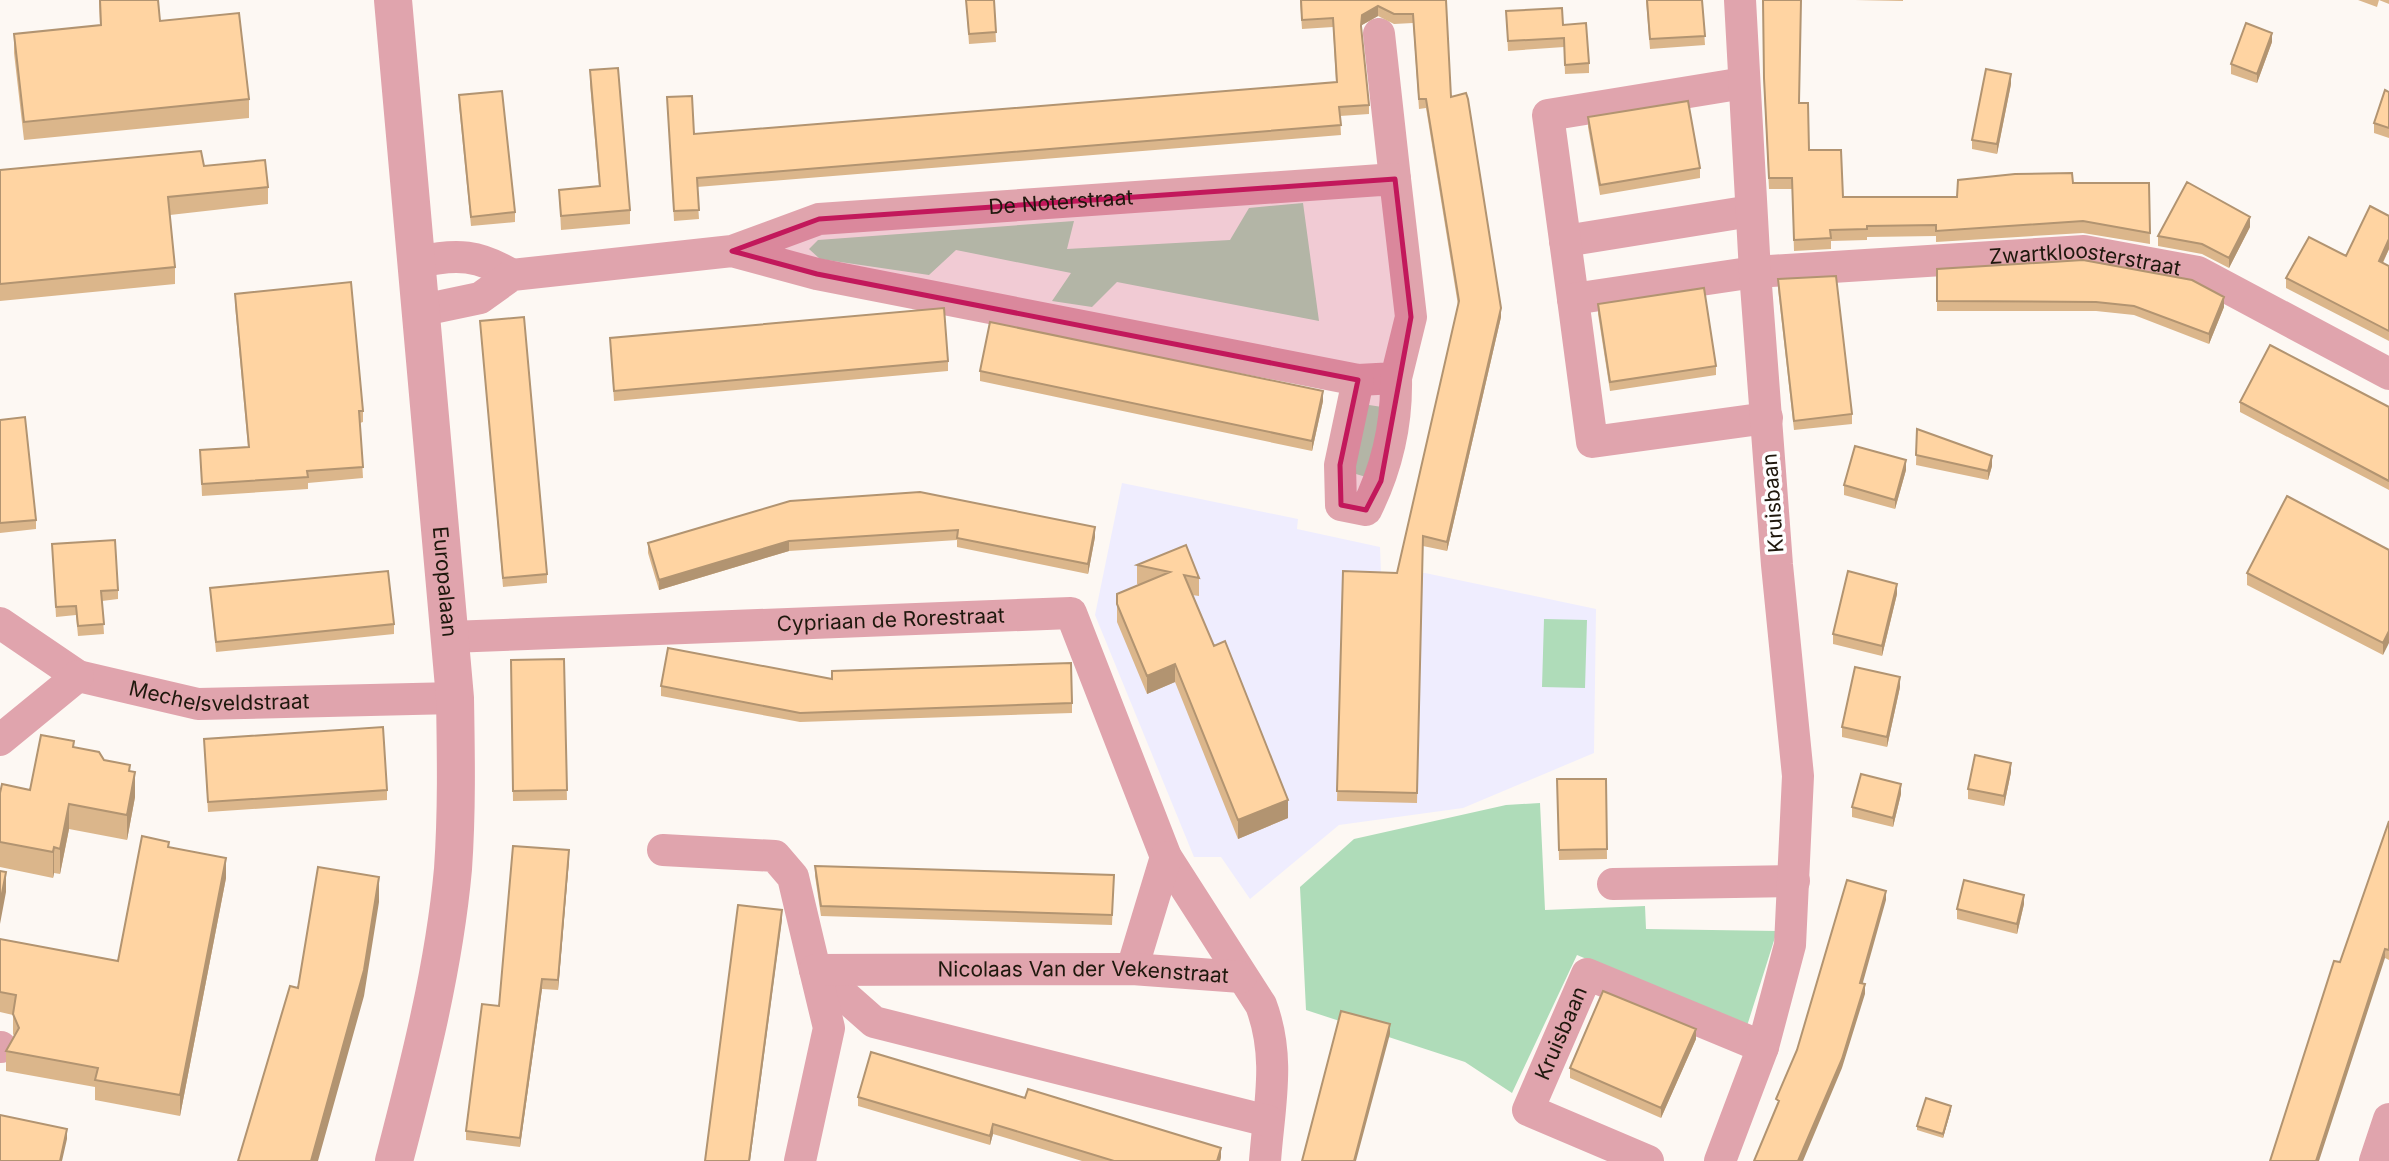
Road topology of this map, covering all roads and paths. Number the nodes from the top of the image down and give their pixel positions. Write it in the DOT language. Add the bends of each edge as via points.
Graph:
graph roads {
  1 [pos="393,0"];
  2 [pos="1740,0"];
  3 [pos="1379,34"];
  4 [pos="1744,83"];
  5 [pos="1395,179"];
  6 [pos="1751,211"];
  7 [pos="1565,242"];
  8 [pos="732,251"];
  9 [pos="419,261"];
  10 [pos="1755,272"];
  11 [pos="512,275"];
  12 [pos="1573,299"];
  13 [pos="423,310"];
  14 [pos="2389,374"];
  15 [pos="1396,378"];
  16 [pos="1358,380"];
  17 [pos="1767,418"];
  18 [pos="0,623"];
  19 [pos="450,637"];
  20 [pos="78,676"];
  21 [pos="455,698"];
  22 [pos="0,740"];
  23 [pos="663,850"];
  24 [pos="1166,857"];
  25 [pos="1794,881"];
  26 [pos="1613,884"];
  27 [pos="1132,969"];
  28 [pos="815,970"];
  29 [pos="1241,977"];
  30 [pos="1763,1047"];
  31 [pos="2389,1119"];
  32 [pos="1268,1121"];
  33 [pos="394,1161"];
  34 [pos="800,1161"];
  35 [pos="1265,1161"];
  36 [pos="1648,1161"];
  37 [pos="1720,1161"];
  38 [pos="2375,1161"];
  1 -- 9 [label="street, Europalaan"];
  2 -- 4 [label="street, Kruisbaan"];
  3 -- 5 [label="street"];
  4 -- 6 [label="street, Kruisbaan"];
  4 -- 7 [label="street" via="1548,115"];
  5 -- 8 [label="street, De Noterstraat" via="819,219"];
  5 -- 15 [label="street" via="1410,317"];
  6 -- 7 [label="street"];
  6 -- 10 [label="street, Kruisbaan"];
  7 -- 12 [label="street"];
  8 -- 11 [label="street, De Noterstraat"];
  8 -- 16 [label="street, De Noterstraat" via="817,274"];
  9 -- 11 [label="street" via="446,256 486,260"];
  9 -- 13 [label="street, Europalaan"];
  10 -- 12 [label="street"];
  10 -- 14 [label="street, Zwartkloosterstraat" via="2084,251 2198,272"];
  10 -- 17 [label="street, Kruisbaan"];
  11 -- 13 [label="street, De Noterstraat" via="480,298"];
  12 -- 17 [label="street" via="1592,442"];
  13 -- 19 [label="street, Europalaan"];
  15 -- 16 [label="street, De Noterstraat"];
  15 -- 16 [label="street" via="1397,412 1381,481 1366,510 1341,505 1340,464"];
  17 -- 25 [label="street, Kruisbaan" via="1798,776"];
  18 -- 20 [label="street, Mechelsveldstraat"];
  19 -- 21 [label="street, Europalaan"];
  19 -- 24 [label="street, Cypriaan de Rorestraat" via="1071,614"];
  20 -- 21 [label="street, Mechelsveldstraat" via="198,704"];
  20 -- 22 [label="street"];
  21 -- 33 [label="street, Europalaan" via="451,882 438,975"];
  23 -- 28 [label="street" via="775,856 793,877"];
  24 -- 27 [label="street"];
  24 -- 29 [label="street, Cypriaan de Rorestraat"];
  25 -- 26 [label="street"];
  25 -- 30 [label="street, Kruisbaan" via="1790,945"];
  27 -- 28 [label="street, Nicolaas Van der Vekenstraat"];
  27 -- 29 [label="street, Nicolaas Van der Vekenstraat"];
  28 -- 32 [label="street" via="874,1022"];
  28 -- 34 [label="street" via="829,1028"];
  29 -- 32 [label="street, Nicolaas Van der Vekenstraat" via="1261,1005 1270,1029 1275,1062"];
  30 -- 36 [label="street, Kruisbaan" via="1587,974 1528,1110"];
  30 -- 37 [label="street, Kruisbaan"];
  31 -- 38 [label="street"];
  32 -- 35 [label="street, Nicolaas Van der Vekenstraat"];
}
